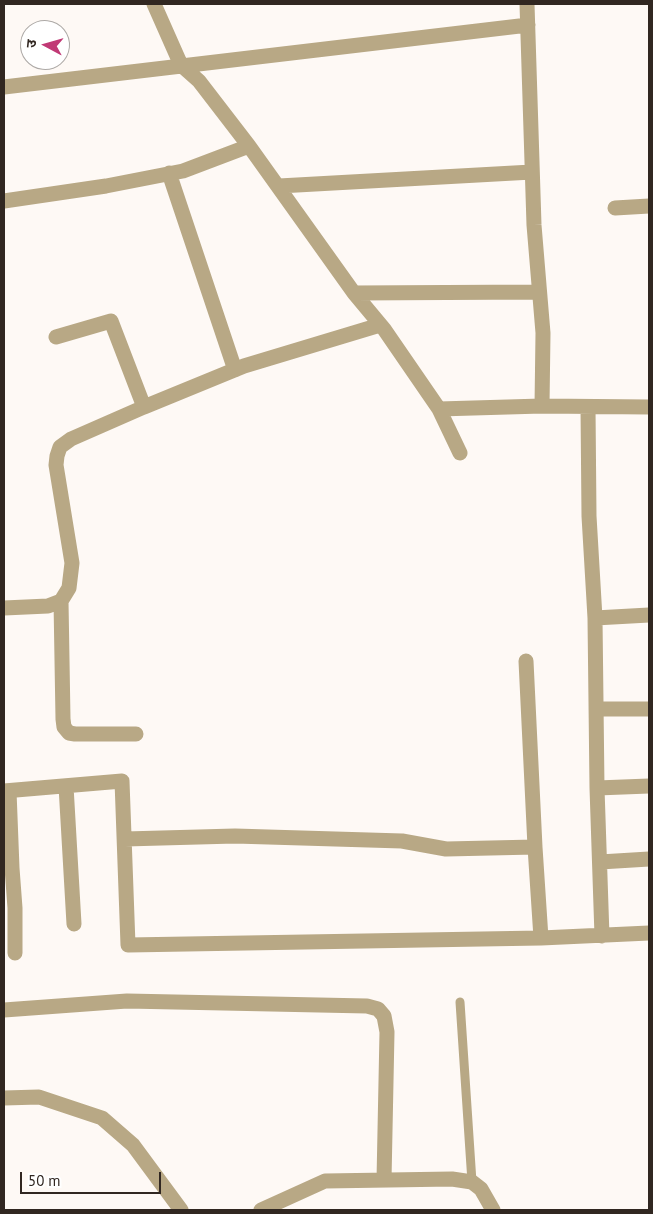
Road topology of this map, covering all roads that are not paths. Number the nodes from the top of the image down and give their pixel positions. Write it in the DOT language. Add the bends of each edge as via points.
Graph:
graph roads {
  1 [pos="154,4"];
  2 [pos="527,4"];
  3 [pos="528,25"];
  4 [pos="181,65"];
  5 [pos="4,86"];
  6 [pos="249,146"];
  7 [pos="532,172"];
  8 [pos="169,174"];
  9 [pos="279,186"];
  10 [pos="4,201"];
  11 [pos="649,206"];
  12 [pos="614,208"];
  13 [pos="539,292"];
  14 [pos="354,293"];
  15 [pos="380,325"];
  16 [pos="56,337"];
  17 [pos="234,370"];
  18 [pos="542,406"];
  19 [pos="144,407"];
  20 [pos="588,407"];
  21 [pos="649,407"];
  22 [pos="439,408"];
  23 [pos="460,453"];
  24 [pos="61,601"];
  25 [pos="4,608"];
  26 [pos="649,615"];
  27 [pos="595,618"];
  28 [pos="526,662"];
  29 [pos="596,709"];
  30 [pos="649,709"];
  31 [pos="136,734"];
  32 [pos="66,786"];
  33 [pos="649,786"];
  34 [pos="597,788"];
  35 [pos="6,791"];
  36 [pos="125,839"];
  37 [pos="535,847"];
  38 [pos="649,859"];
  39 [pos="600,862"];
  40 [pos="8,868"];
  41 [pos="74,924"];
  42 [pos="649,933"];
  43 [pos="602,936"];
  44 [pos="541,938"];
  45 [pos="15,953"];
  46 [pos="460,1002"];
  47 [pos="4,1010"];
  48 [pos="4,1098"];
  49 [pos="384,1180"];
  50 [pos="472,1182"];
  51 [pos="181,1210"];
  52 [pos="261,1210"];
  53 [pos="493,1210"];
  1 -- 4 [label="street"];
  2 -- 3 [label="street"];
  3 -- 4 [label="street"];
  3 -- 7 [label="street"];
  4 -- 5 [label="street"];
  4 -- 6 [label="street" via="199,81"];
  6 -- 8 [label="street"];
  6 -- 9 [label="street"];
  7 -- 9 [label="street"];
  7 -- 13 [label="street"];
  8 -- 10 [label="street"];
  8 -- 17 [label="street"];
  9 -- 14 [label="street"];
  11 -- 12 [label="street"];
  13 -- 14 [label="street"];
  13 -- 18 [label="street" via="543,334"];
  14 -- 15 [label="street"];
  15 -- 17 [label="street"];
  15 -- 22 [label="street"];
  16 -- 19 [label="street" via="111,321"];
  17 -- 19 [label="street"];
  18 -- 20 [label="street"];
  18 -- 22 [label="street"];
  19 -- 24 [label="street" via="60,447 56,465 72,563 69,588"];
  20 -- 21 [label="street"];
  20 -- 27 [label="street" via="589,516"];
  22 -- 23 [label="street"];
  24 -- 25 [label="street" via="48,606"];
  24 -- 31 [label="street" via="64,727 75,734"];
  26 -- 27 [label="street"];
  27 -- 29 [label="street"];
  28 -- 37 [label="street"];
  29 -- 30 [label="street"];
  29 -- 34 [label="street"];
  32 -- 35 [label="street"];
  32 -- 36 [label="street" via="122,781"];
  32 -- 41 [label="street"];
  33 -- 34 [label="street"];
  34 -- 39 [label="street"];
  35 -- 40 [label="street"];
  36 -- 37 [label="street" via="234,836 402,841 446,849"];
  36 -- 44 [label="street" via="128,945"];
  37 -- 44 [label="street"];
  38 -- 39 [label="street"];
  39 -- 43 [label="street"];
  40 -- 45 [label="street" via="15,908"];
  42 -- 43 [label="street"];
  43 -- 44 [label="street"];
  46 -- 50 [label="lane"];
  47 -- 49 [label="street" via="126,1001 367,1006 378,1009 384,1016 387,1032"];
  48 -- 51 [label="street" via="39,1097 102,1118 133,1145"];
  49 -- 50 [label="street" via="452,1179"];
  49 -- 52 [label="street" via="325,1181"];
  50 -- 53 [label="street" via="481,1189"];
}
